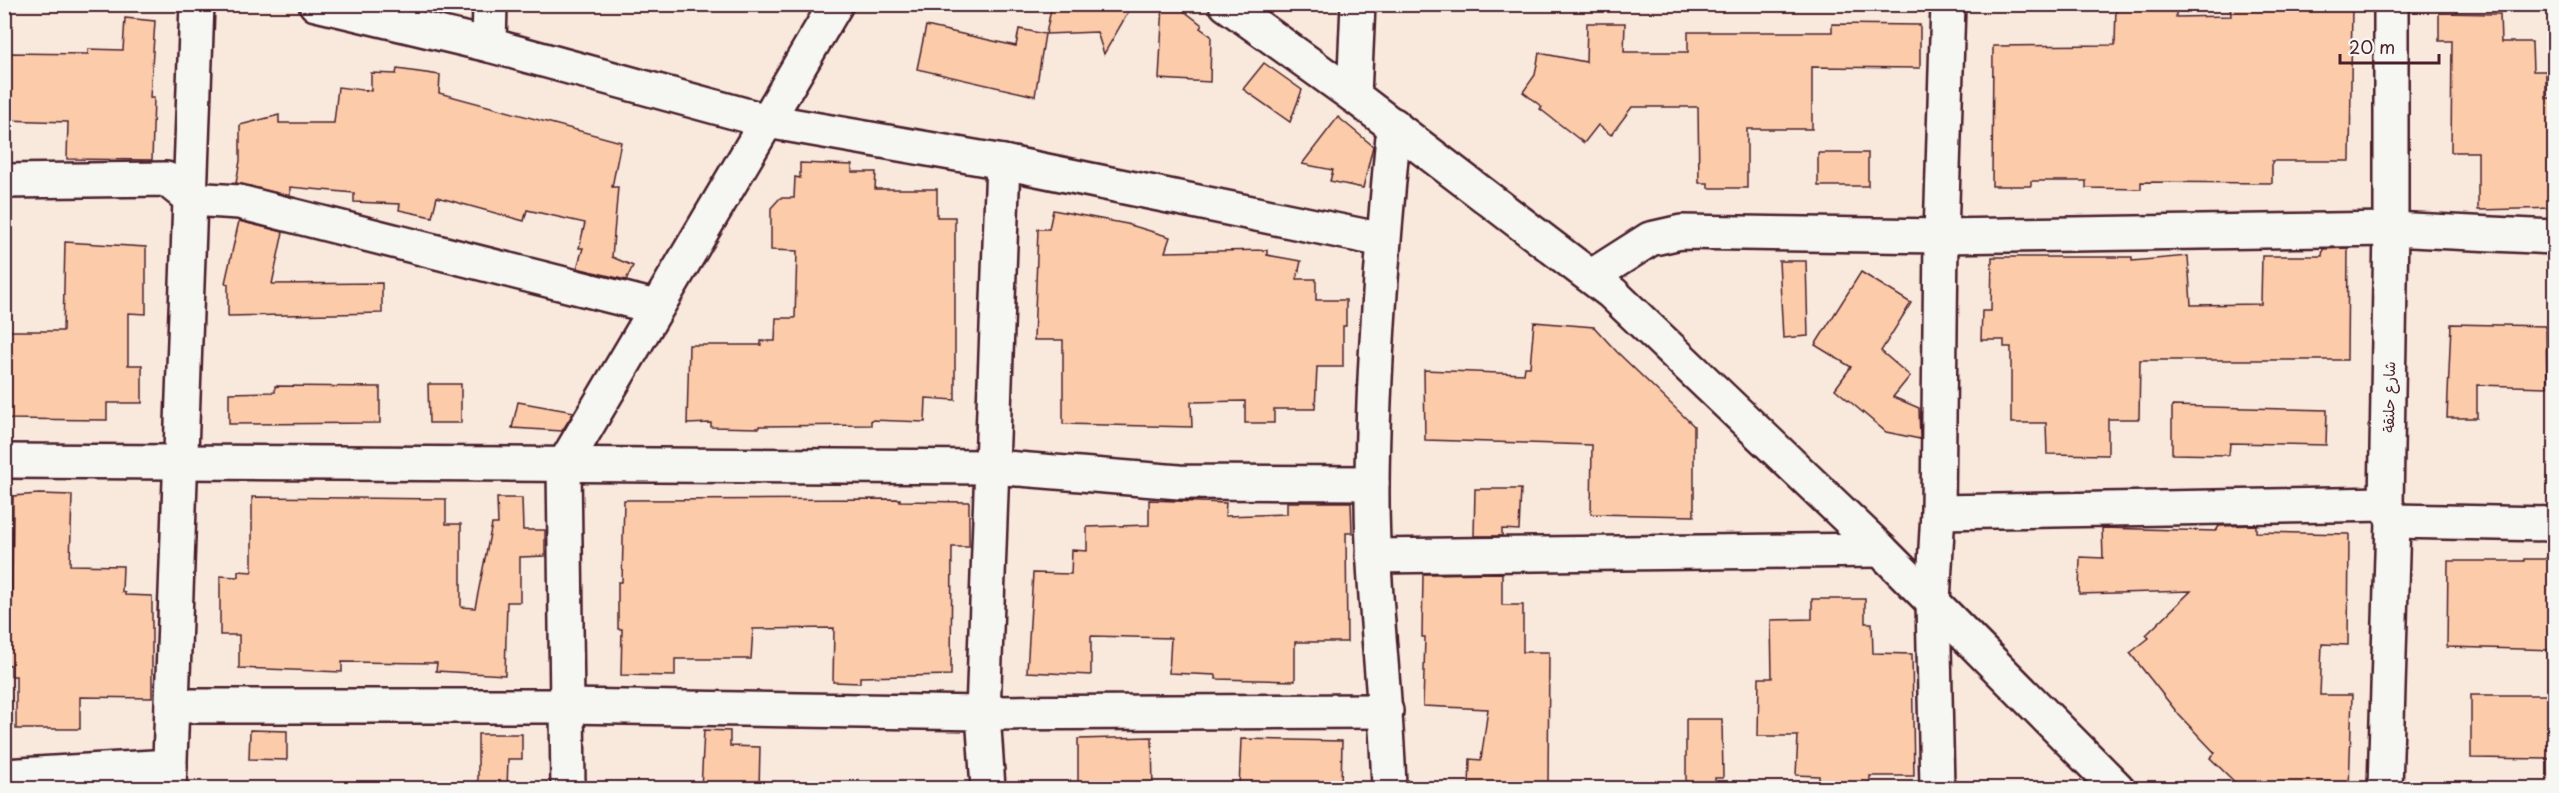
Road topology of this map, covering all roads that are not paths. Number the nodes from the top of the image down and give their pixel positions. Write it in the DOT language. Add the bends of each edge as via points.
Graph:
graph roads {
  1 [pos="197,4"];
  2 [pos="316,4"];
  3 [pos="490,4"];
  4 [pos="836,4"];
  5 [pos="1226,4"];
  6 [pos="1358,4"];
  7 [pos="1948,4"];
  8 [pos="2391,4"];
  9 [pos="489,45"];
  10 [pos="1354,96"];
  11 [pos="767,122"];
  12 [pos="1394,125"];
  13 [pos="1003,162"];
  14 [pos="4,181"];
  15 [pos="191,199"];
  16 [pos="2391,229"];
  17 [pos="1941,236"];
  18 [pos="2554,237"];
  19 [pos="1383,240"];
  20 [pos="1592,276"];
  21 [pos="656,307"];
  22 [pos="4,461"];
  23 [pos="182,464"];
  24 [pos="564,465"];
  25 [pos="993,467"];
  26 [pos="1372,483"];
  27 [pos="1938,512"];
  28 [pos="2389,512"];
  29 [pos="2554,524"];
  30 [pos="1881,550"];
  31 [pos="1374,556"];
  32 [pos="1933,601"];
  33 [pos="172,706"];
  34 [pos="567,706"];
  35 [pos="1386,711"];
  36 [pos="983,713"];
  37 [pos="4,776"];
  38 [pos="170,778"];
  39 [pos="568,789"];
  40 [pos="988,789"];
  41 [pos="1389,789"];
  42 [pos="1937,789"];
  43 [pos="2117,789"];
  44 [pos="2385,789"];
  1 -- 15 [label="street"];
  2 -- 9 [label="street"];
  3 -- 9 [label="street"];
  4 -- 11 [label="street"];
  5 -- 10 [label="street"];
  6 -- 10 [label="street"];
  7 -- 17 [label="street"];
  8 -- 16 [label="street, شارع حلنقة"];
  9 -- 11 [label="street"];
  10 -- 12 [label="street"];
  11 -- 13 [label="street"];
  11 -- 21 [label="street"];
  12 -- 19 [label="street"];
  12 -- 20 [label="street"];
  13 -- 19 [label="street"];
  13 -- 25 [label="street"];
  14 -- 15 [label="street" via="166,178"];
  15 -- 21 [label="street" via="239,202"];
  15 -- 23 [label="street"];
  16 -- 17 [label="street"];
  16 -- 18 [label="street"];
  16 -- 28 [label="street, شارع حلنقة"];
  17 -- 20 [label="street" via="1664,234"];
  17 -- 27 [label="street"];
  19 -- 26 [label="street"];
  20 -- 30 [label="street"];
  21 -- 24 [label="street"];
  22 -- 23 [label="street"];
  23 -- 24 [label="street"];
  23 -- 33 [label="street"];
  24 -- 25 [label="street"];
  24 -- 34 [label="street"];
  25 -- 26 [label="street" via="1179,482"];
  25 -- 36 [label="street"];
  26 -- 31 [label="street"];
  27 -- 28 [label="street"];
  27 -- 32 [label="street"];
  28 -- 29 [label="street"];
  28 -- 44 [label="street, شارع حلنقة"];
  30 -- 31 [label="street"];
  30 -- 32 [label="street"];
  31 -- 35 [label="street"];
  32 -- 42 [label="street"];
  32 -- 43 [label="street"];
  33 -- 34 [label="street"];
  33 -- 38 [label="street"];
  34 -- 36 [label="street"];
  34 -- 39 [label="street"];
  35 -- 36 [label="street"];
  35 -- 41 [label="street"];
  36 -- 40 [label="street"];
  37 -- 38 [label="street"];
}
